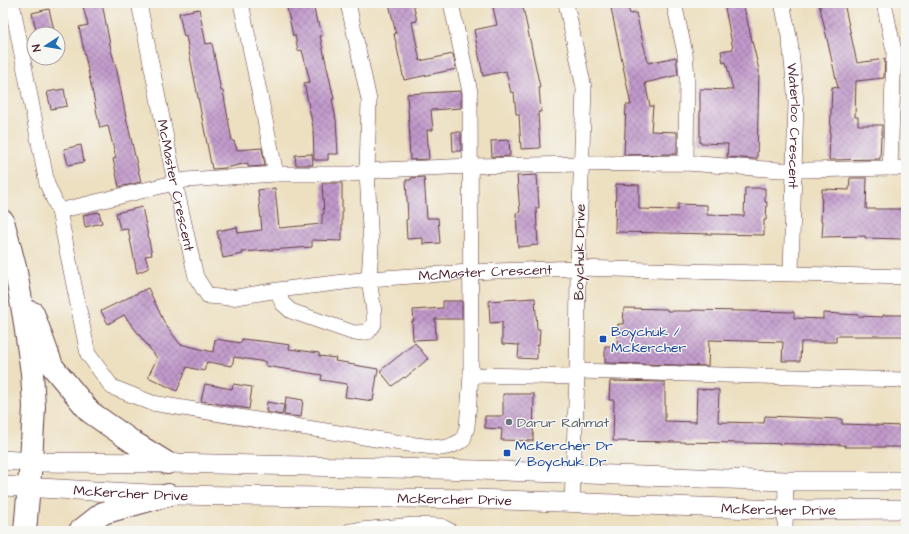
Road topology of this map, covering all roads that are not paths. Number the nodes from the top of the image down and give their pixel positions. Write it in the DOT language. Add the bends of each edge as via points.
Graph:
graph roads {
  1 [pos="12,3"];
  2 [pos="139,3"];
  3 [pos="241,3"];
  4 [pos="348,3"];
  5 [pos="451,3"];
  6 [pos="566,3"];
  7 [pos="674,3"];
  8 [pos="782,3"];
  9 [pos="884,3"];
  10 [pos="686,163"];
  11 [pos="581,164"];
  12 [pos="470,166"];
  13 [pos="890,168"];
  14 [pos="906,168"];
  15 [pos="793,170"];
  16 [pos="367,172"];
  17 [pos="276,174"];
  18 [pos="175,183"];
  19 [pos="60,211"];
  20 [pos="3,221"];
  21 [pos="15,267"];
  22 [pos="578,268"];
  23 [pos="470,272"];
  24 [pos="791,273"];
  25 [pos="906,277"];
  26 [pos="369,279"];
  27 [pos="278,290"];
  28 [pos="577,374"];
  29 [pos="471,375"];
  30 [pos="906,380"];
  31 [pos="3,460"];
  32 [pos="31,462"];
  33 [pos="167,463"];
  34 [pos="573,474"];
  35 [pos="786,481"];
  36 [pos="906,481"];
  37 [pos="3,486"];
  38 [pos="28,488"];
  39 [pos="168,495"];
  40 [pos="572,503"];
  41 [pos="906,509"];
  42 [pos="786,510"];
  43 [pos="25,531"];
  44 [pos="80,531"];
  45 [pos="350,531"];
  46 [pos="450,531"];
  47 [pos="785,531"];
  1 -- 19 [label="street" via="47,184"];
  2 -- 18 [label="street, McMaster Crescent"];
  3 -- 17 [label="street"];
  4 -- 16 [label="street" via="369,100"];
  5 -- 12 [label="street" via="470,92"];
  6 -- 11 [label="street, Boychuk Drive" via="584,88"];
  7 -- 10 [label="street" via="687,76"];
  8 -- 15 [label="street, Waterloo Crescent" via="790,41 796,102"];
  9 -- 13 [label="street" via="894,51"];
  10 -- 11 [label="street"];
  10 -- 15 [label="street"];
  11 -- 12 [label="street"];
  11 -- 22 [label="street, Boychuk Drive"];
  12 -- 16 [label="street"];
  12 -- 23 [label="street"];
  13 -- 14 [label="street"];
  13 -- 15 [label="street"];
  15 -- 24 [label="street, Waterloo Crescent"];
  16 -- 17 [label="street"];
  16 -- 26 [label="street" via="371,247"];
  17 -- 18 [label="street" via="186,180"];
  18 -- 19 [label="street"];
  18 -- 27 [label="street, McMaster Crescent" via="196,277 208,296 230,298"];
  19 -- 29 [label="street" via="88,354 112,387 152,403 442,448 463,440 467,428"];
  20 -- 21 [label="highway"];
  21 -- 32 [label="highway" via="32,380 34,407"];
  21 -- 33 [label="highway" via="52,366 90,412"];
  22 -- 23 [label="street, McMaster Crescent"];
  22 -- 24 [label="street"];
  22 -- 28 [label="street, Boychuk Drive"];
  23 -- 26 [label="street, McMaster Crescent"];
  23 -- 29 [label="street"];
  24 -- 25 [label="street"];
  26 -- 27 [label="street, McMaster Crescent"];
  26 -- 27 [label="street" via="374,324 368,332 354,333 291,311 282,304"];
  28 -- 29 [label="street"];
  28 -- 30 [label="street"];
  28 -- 34 [label="street, Boychuk Drive"];
  31 -- 32 [label="main road, McKercher Drive"];
  32 -- 33 [label="main road, McKercher Drive"];
  32 -- 38 [label="highway"];
  33 -- 34 [label="main road, McKercher Drive"];
  34 -- 35 [label="main road, McKercher Drive"];
  34 -- 40 [label="street, Boychuk Drive"];
  35 -- 36 [label="main road, McKercher Drive"];
  35 -- 42 [label="street"];
  37 -- 38 [label="main road, McKercher Drive"];
  38 -- 39 [label="main road, McKercher Drive"];
  38 -- 43 [label="highway"];
  39 -- 40 [label="main road, McKercher Drive"];
  39 -- 44 [label="highway" via="103,513"];
  40 -- 42 [label="main road, McKercher Drive"];
  41 -- 42 [label="main road, McKercher Drive"];
  42 -- 47 [label="street"];
  45 -- 46 [label="street" via="414,525 441,526"];
}
